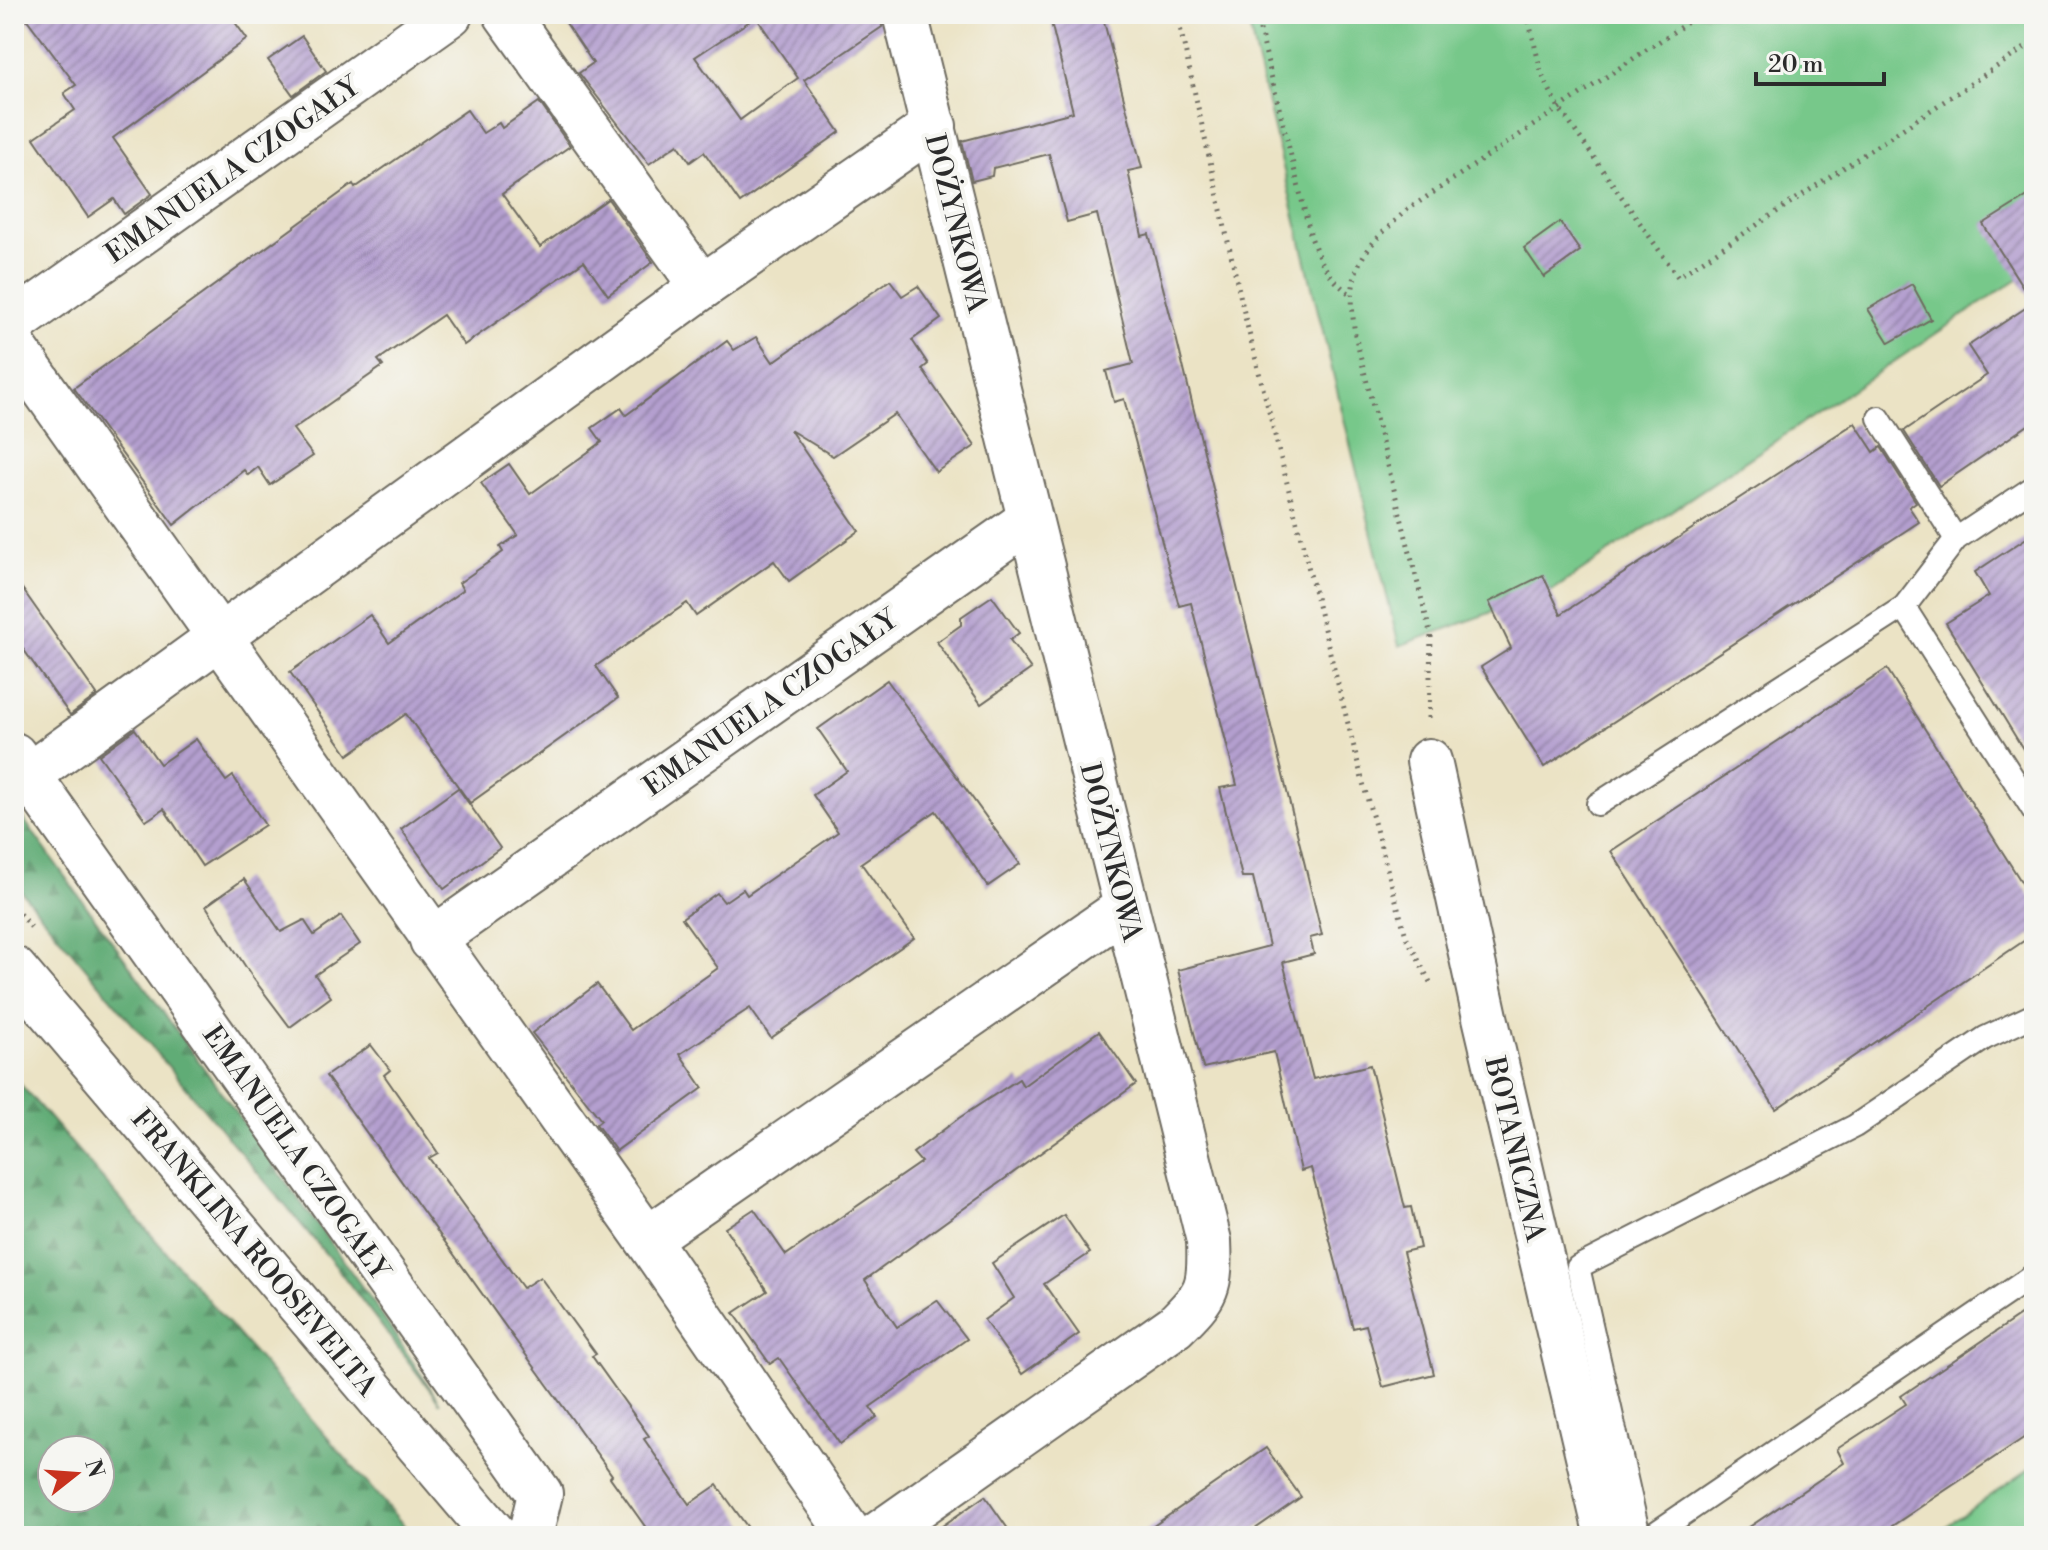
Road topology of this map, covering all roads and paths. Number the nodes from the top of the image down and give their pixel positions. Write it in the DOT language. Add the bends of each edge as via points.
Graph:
graph roads {
  1 [pos="450,14"];
  2 [pos="506,14"];
  3 [pos="905,14"];
  4 [pos="1177,14"];
  5 [pos="1256,14"];
  6 [pos="1527,14"];
  7 [pos="1700,14"];
  8 [pos="2034,42"];
  9 [pos="1559,108"];
  10 [pos="934,126"];
  11 [pos="702,287"];
  12 [pos="1350,294"];
  13 [pos="14,323"];
  14 [pos="14,347"];
  15 [pos="1879,418"];
  16 [pos="2034,487"];
  17 [pos="1029,520"];
  18 [pos="1956,539"];
  19 [pos="1904,607"];
  20 [pos="220,638"];
  21 [pos="1429,761"];
  22 [pos="21,765"];
  23 [pos="1598,804"];
  24 [pos="2034,811"];
  25 [pos="1125,908"];
  26 [pos="432,940"];
  27 [pos="14,969"];
  28 [pos="2034,1015"];
  29 [pos="1485,1017"];
  30 [pos="647,1239"];
  31 [pos="2034,1275"];
  32 [pos="496,1536"];
  33 [pos="530,1536"];
  34 [pos="851,1536"];
  35 [pos="876,1536"];
  36 [pos="1607,1536"];
  37 [pos="1639,1536"];
  38 [pos="1651,1536"];
  1 -- 13 [label="street, EMANUELA CZOGAŁY"];
  2 -- 11 [label="street"];
  3 -- 10 [label="street, DOŻYNKOWA"];
  4 -- 29 [label="path" via="1245,317 1406,936 1429,983 1457,1011"];
  5 -- 12 [label="path" via="1311,237 1334,282"];
  6 -- 9 [label="path" via="1542,75"];
  7 -- 9 [label="path"];
  8 -- 9 [label="path" via="1678,277"];
  9 -- 12 [label="path" via="1407,210 1357,264"];
  10 -- 11 [label="street, EMANUELA CZOGAŁY"];
  10 -- 17 [label="street, DOŻYNKOWA"];
  11 -- 20 [label="street, EMANUELA CZOGAŁY"];
  12 -- 21 [label="path" via="1355,335 1431,636"];
  14 -- 20 [label="street"];
  15 -- 18 [label="lane"];
  16 -- 18 [label="lane"];
  17 -- 25 [label="street, DOŻYNKOWA"];
  17 -- 26 [label="street, EMANUELA CZOGAŁY"];
  18 -- 19 [label="lane"];
  19 -- 23 [label="lane"];
  19 -- 24 [label="lane"];
  20 -- 22 [label="street, EMANUELA CZOGAŁY"];
  20 -- 26 [label="street"];
  21 -- 29 [label="street, BOTANICZNA"];
  22 -- 33 [label="street, EMANUELA CZOGAŁY" via="540,1494"];
  25 -- 30 [label="street"];
  25 -- 35 [label="street, DOŻYNKOWA" via="1209,1241 1210,1272 1202,1299 1175,1326"];
  26 -- 30 [label="street"];
  27 -- 32 [label="street, FRANKLINA ROOSEVELTA"];
  28 -- 37 [label="lane" via="1985,1038 1855,1126 1578,1267"];
  29 -- 36 [label="street, BOTANICZNA"];
  30 -- 34 [label="street"];
  31 -- 38 [label="lane"];
}
